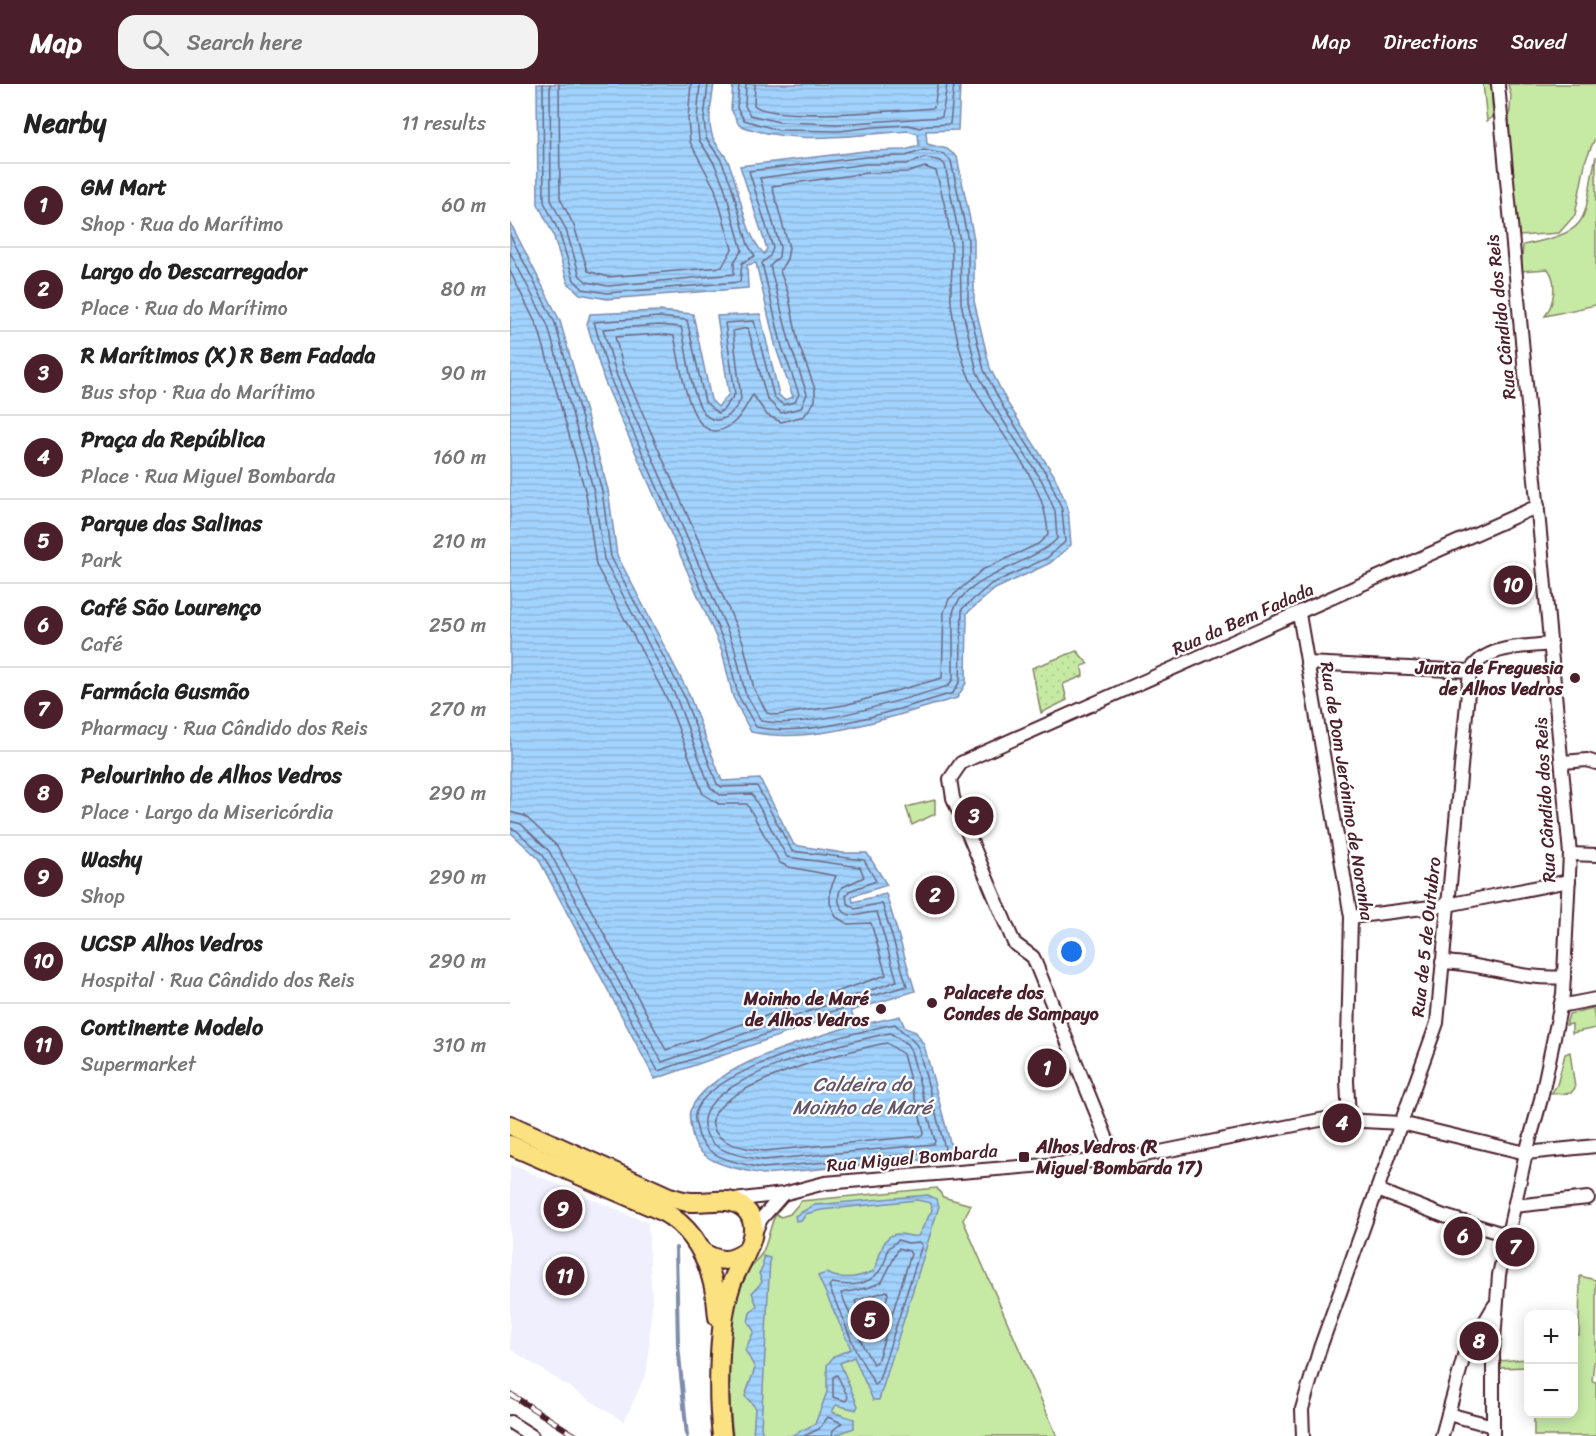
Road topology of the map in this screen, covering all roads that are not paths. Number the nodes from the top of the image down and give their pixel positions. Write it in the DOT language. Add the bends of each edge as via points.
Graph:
graph roads {
  1 [pos="1498,84"];
  2 [pos="1538,506"];
  3 [pos="1299,614"];
  4 [pos="1551,644"];
  5 [pos="1307,663"];
  6 [pos="1470,671"];
  7 [pos="1563,762"];
  8 [pos="1596,764"];
  9 [pos="1570,854"];
  10 [pos="1596,855"];
  11 [pos="1569,881"];
  12 [pos="1447,905"];
  13 [pos="1352,917"];
  14 [pos="1443,962"];
  15 [pos="1564,977"];
  16 [pos="1596,999"];
  17 [pos="1560,1006"];
  18 [pos="1348,1119"];
  19 [pos="1401,1123"];
  20 [pos="510,1125"];
  21 [pos="510,1145"];
  22 [pos="1596,1146"];
  23 [pos="1526,1153"];
  24 [pos="1115,1159"];
  25 [pos="1380,1191"];
  26 [pos="783,1194"];
  27 [pos="1588,1198"];
  28 [pos="719,1201"];
  29 [pos="1514,1206"];
  30 [pos="1500,1233"];
  31 [pos="748,1247"];
  32 [pos="699,1248"];
  33 [pos="1496,1302"];
  34 [pos="722,1333"];
  35 [pos="1448,1414"];
  36 [pos="510,1422"];
  37 [pos="1493,1431"];
  38 [pos="532,1436"];
  39 [pos="722,1436"];
  40 [pos="1303,1436"];
  41 [pos="1442,1436"];
  1 -- 2 [label="street, Rua Cândido dos Reis"];
  2 -- 3 [label="street, Rua da Bem Fadada"];
  2 -- 4 [label="street, Rua Cândido dos Reis"];
  3 -- 5 [label="street, Rua de Dom Jerónimo de Noronha"];
  3 -- 24 [label="street, Rua da Bem Fadada" via="961,763 950,779 954,798 1014,943 1033,957"];
  4 -- 6 [label="street" via="1489,653"];
  4 -- 7 [label="street, Rua Cândido dos Reis"];
  5 -- 6 [label="street"];
  5 -- 13 [label="street, Rua de Dom Jerónimo de Noronha"];
  6 -- 12 [label="street, Rua de 5 de Outubro"];
  7 -- 8 [label="street" via="1587,760"];
  7 -- 9 [label="street, Rua Cândido dos Reis"];
  9 -- 10 [label="street"];
  9 -- 11 [label="street, Rua Cândido dos Reis"];
  11 -- 12 [label="street"];
  11 -- 15 [label="street, Rua Cândido dos Reis"];
  12 -- 13 [label="street"];
  12 -- 14 [label="street, Rua de 5 de Outubro"];
  13 -- 18 [label="street, Rua de Dom Jerónimo de Noronha"];
  14 -- 15 [label="street" via="1479,964 1534,978"];
  14 -- 19 [label="street, Rua de 5 de Outubro" via="1437,1023"];
  15 -- 17 [label="street, Rua Cândido dos Reis"];
  16 -- 17 [label="street"];
  17 -- 23 [label="street, Rua Cândido dos Reis"];
  18 -- 19 [label="street, Rua Miguel Bombarda"];
  18 -- 24 [label="street, Rua Miguel Bombarda" via="1304,1121"];
  19 -- 23 [label="street, Rua Miguel Bombarda"];
  19 -- 40 [label="street, Rua de 5 de Outubro" via="1320,1348 1302,1409"];
  20 -- 28 [label="main road" via="669,1197 690,1202"];
  21 -- 32 [label="main road" via="662,1211 685,1226"];
  22 -- 23 [label="street, Rua Miguel Bombarda"];
  23 -- 29 [label="street, Rua Cândido dos Reis"];
  24 -- 26 [label="street, Rua Miguel Bombarda" via="825,1183"];
  25 -- 30 [label="street"];
  26 -- 28 [label="street, Rua Miguel Bombarda"];
  26 -- 31 [label="street" via="762,1219"];
  27 -- 29 [label="street"];
  28 -- 31 [label="main road" via="737,1204 750,1215 753,1223"];
  28 -- 32 [label="main road" via="699,1211 694,1220"];
  29 -- 33 [label="street, Rua Cândido dos Reis"];
  31 -- 32 [label="main road" via="737,1258 724,1261 713,1259"];
  31 -- 34 [label="main road" via="730,1287"];
  32 -- 34 [label="main road" via="711,1271"];
  33 -- 35 [label="street" via="1484,1323 1470,1334"];
  33 -- 37 [label="street, Rua Cândido dos Reis"];
  34 -- 39 [label="main road"];
  35 -- 37 [label="street"];
  35 -- 41 [label="street"];
  36 -- 38 [label="street"];
}
